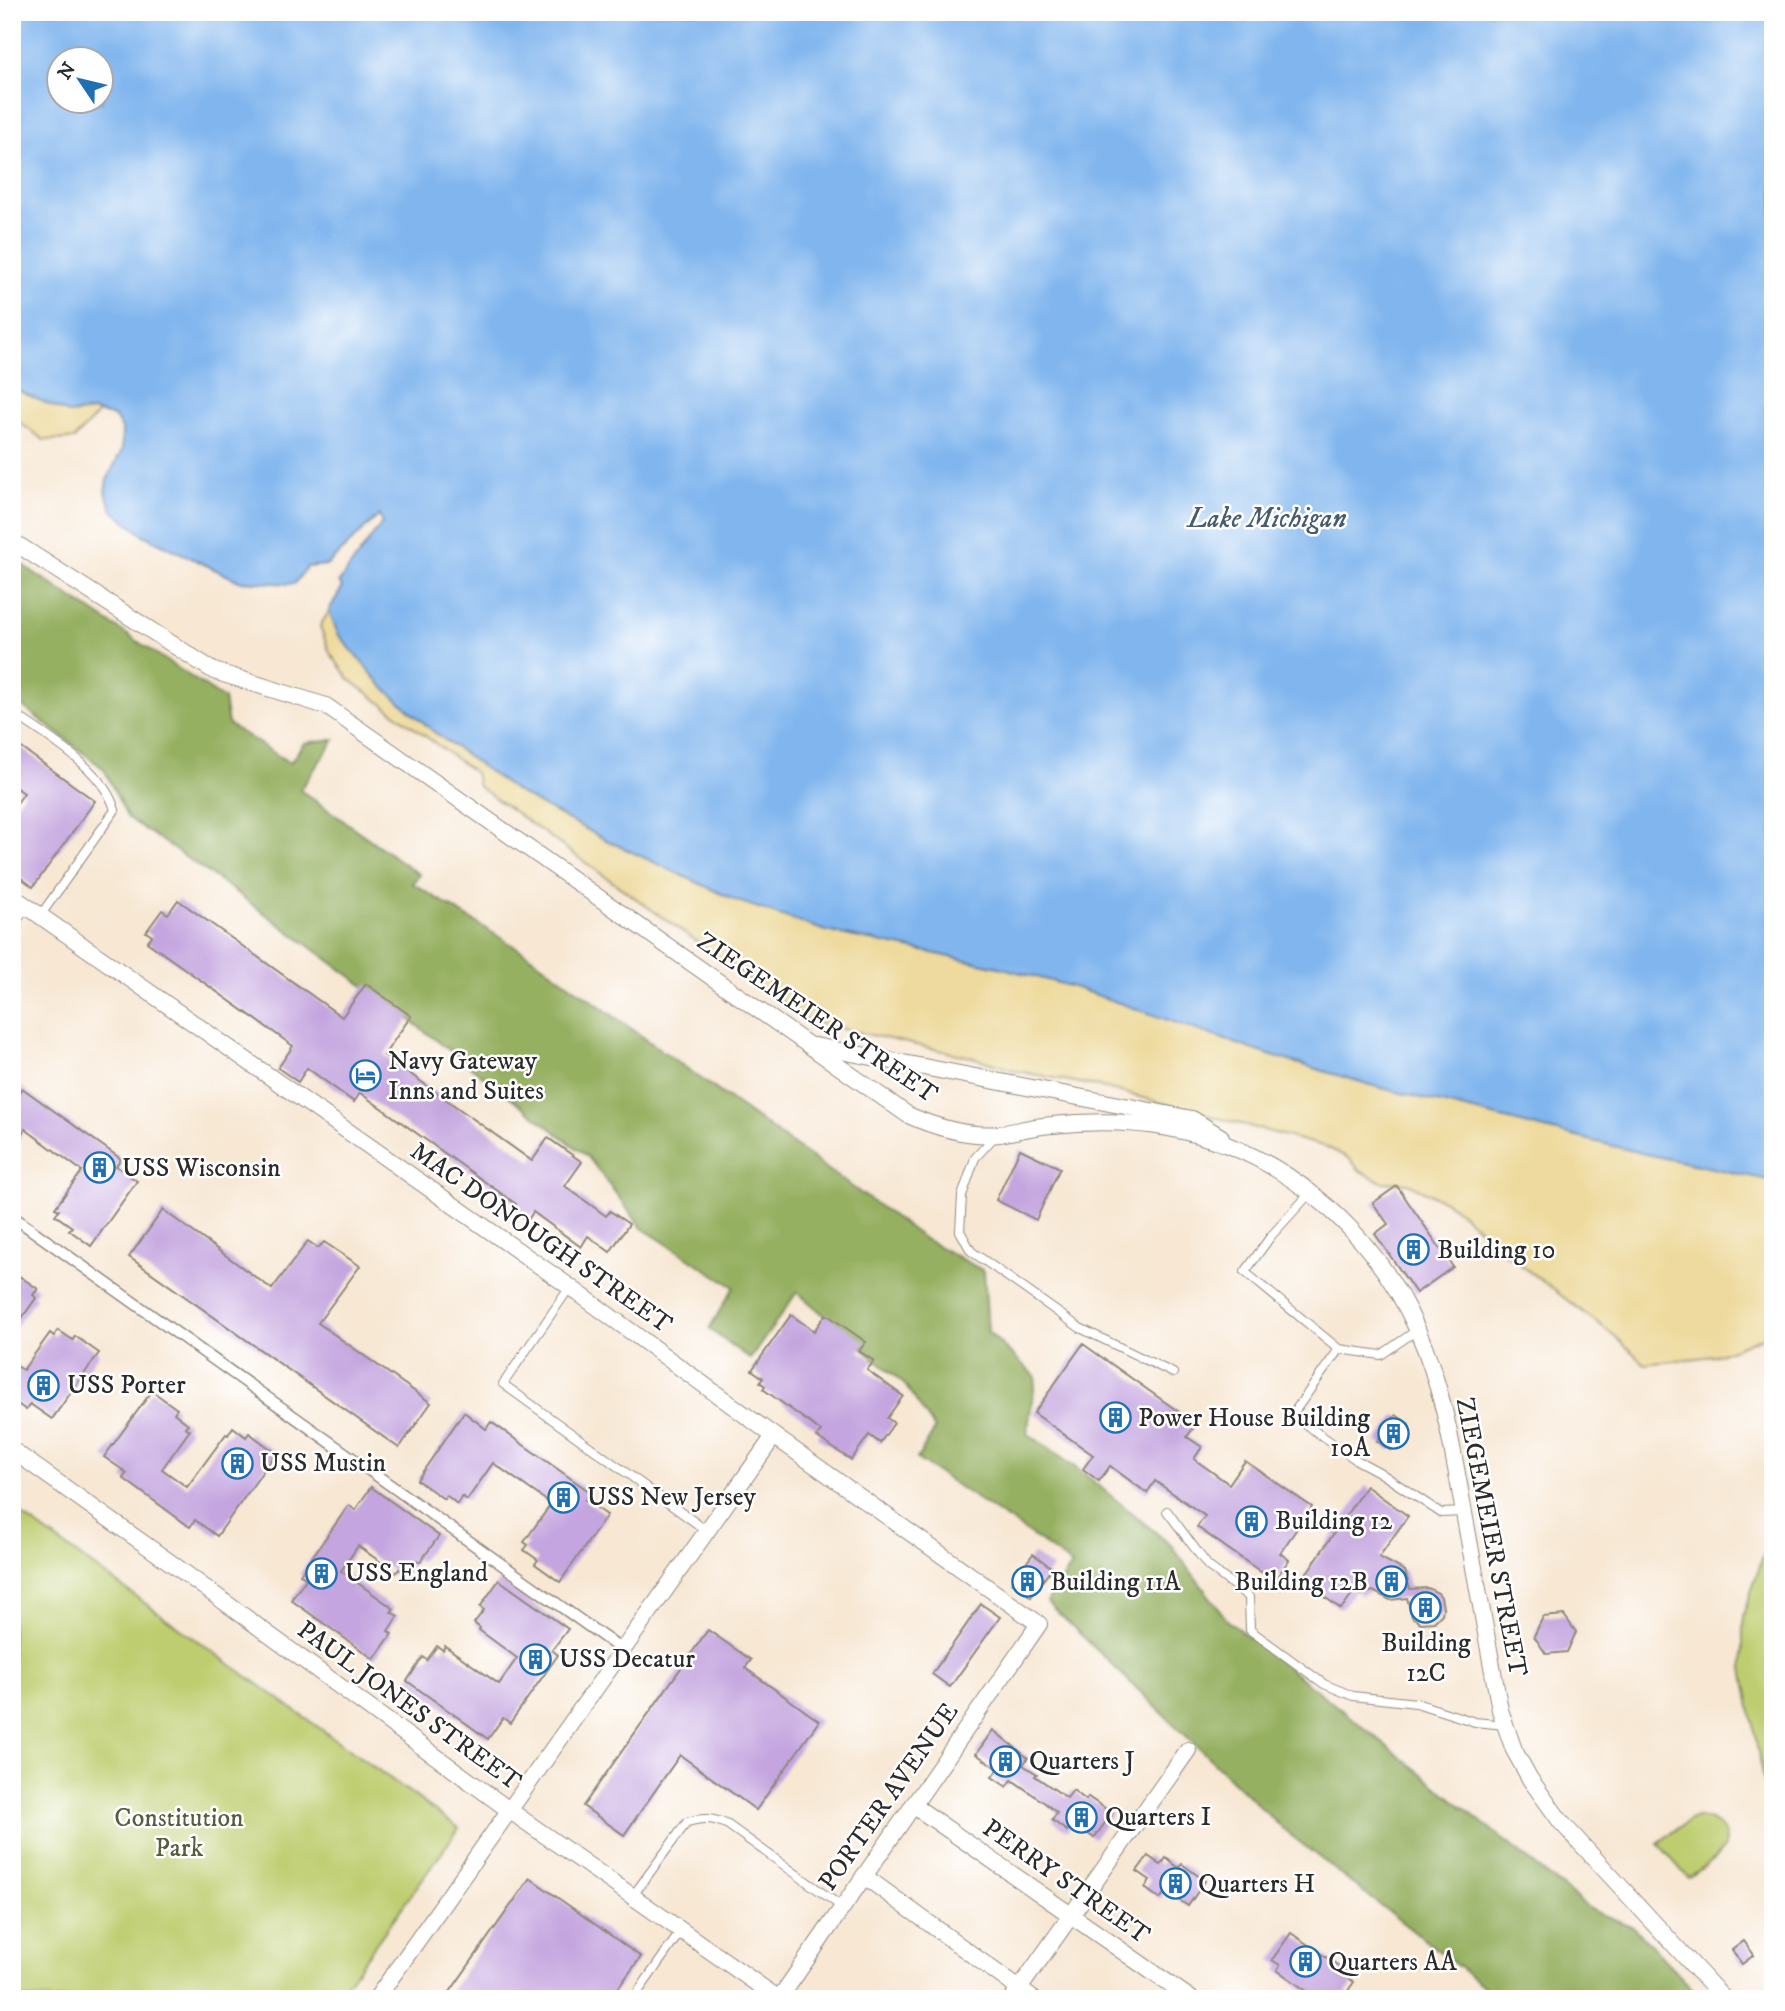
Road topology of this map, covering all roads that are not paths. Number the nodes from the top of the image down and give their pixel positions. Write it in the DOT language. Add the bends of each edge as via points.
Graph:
graph roads {
  1 [pos="12,541"];
  2 [pos="12,712"];
  3 [pos="18,900"];
  4 [pos="40,916"];
  5 [pos="12,920"];
  6 [pos="809,1045"];
  7 [pos="997,1134"];
  8 [pos="1248,1154"];
  9 [pos="1311,1192"];
  10 [pos="12,1216"];
  11 [pos="570,1287"];
  12 [pos="1418,1330"];
  13 [pos="1339,1349"];
  14 [pos="1173,1373"];
  15 [pos="774,1436"];
  16 [pos="12,1450"];
  17 [pos="1167,1511"];
  18 [pos="1464,1512"];
  19 [pos="707,1531"];
  20 [pos="1039,1624"];
  21 [pos="622,1650"];
  22 [pos="1505,1725"];
  23 [pos="1188,1749"];
  24 [pos="913,1805"];
  25 [pos="509,1810"];
  26 [pos="864,1876"];
  27 [pos="632,1897"];
  28 [pos="842,1907"];
  29 [pos="1071,1916"];
  30 [pos="681,1931"];
  31 [pos="1021,1996"];
  32 [pos="376,1999"];
  33 [pos="633,1999"];
  34 [pos="779,1999"];
  35 [pos="1191,1999"];
  36 [pos="1724,1999"];
  1 -- 6 [label="street, ZIEGEMEIER STREET" via="214,671 326,706"];
  2 -- 4 [label="lane" via="79,760 110,795 115,810"];
  3 -- 4 [label="street, MAC DONOUGH STREET"];
  3 -- 5 [label="street"];
  4 -- 11 [label="street, MAC DONOUGH STREET"];
  6 -- 7 [label="street, ZIEGEMEIER STREET" via="908,1115 964,1133"];
  6 -- 8 [label="street" via="1192,1119"];
  7 -- 8 [label="street, ZIEGEMEIER STREET" via="1050,1125 1125,1122 1213,1140"];
  7 -- 14 [label="lane" via="975,1157 962,1196 960,1231 971,1251 1080,1328"];
  8 -- 9 [label="street, ZIEGEMEIER STREET"];
  9 -- 12 [label="street, ZIEGEMEIER STREET" via="1369,1251"];
  9 -- 13 [label="lane" via="1245,1272"];
  10 -- 21 [label="street"];
  11 -- 15 [label="street, MAC DONOUGH STREET"];
  11 -- 19 [label="lane" via="503,1384"];
  12 -- 13 [label="lane" via="1381,1355"];
  12 -- 18 [label="street, ZIEGEMEIER STREET" via="1447,1416"];
  13 -- 18 [label="lane" via="1292,1415 1441,1513"];
  15 -- 19 [label="street"];
  15 -- 20 [label="street, MAC DONOUGH STREET"];
  16 -- 25 [label="street, PAUL JONES STREET"];
  17 -- 22 [label="lane" via="1208,1566 1249,1597 1250,1630 1324,1684 1353,1696 1416,1703 1475,1722"];
  18 -- 22 [label="street, ZIEGEMEIER STREET"];
  19 -- 21 [label="street"];
  20 -- 24 [label="street, PORTER AVENUE"];
  21 -- 25 [label="street"];
  22 -- 36 [label="street, ZIEGEMEIER STREET" via="1530,1779 1561,1822"];
  23 -- 29 [label="street"];
  24 -- 26 [label="street, PORTER AVENUE"];
  24 -- 29 [label="street, PERRY STREET"];
  25 -- 27 [label="street, PAUL JONES STREET"];
  25 -- 32 [label="street"];
  26 -- 28 [label="street, PORTER AVENUE"];
  26 -- 31 [label="street"];
  27 -- 28 [label="lane" via="687,1822 715,1818"];
  27 -- 30 [label="street, PAUL JONES STREET"];
  28 -- 34 [label="street, PORTER AVENUE"];
  29 -- 31 [label="street"];
  29 -- 35 [label="street, PERRY STREET"];
  30 -- 33 [label="lane"];
  30 -- 34 [label="street, PAUL JONES STREET"];
}
